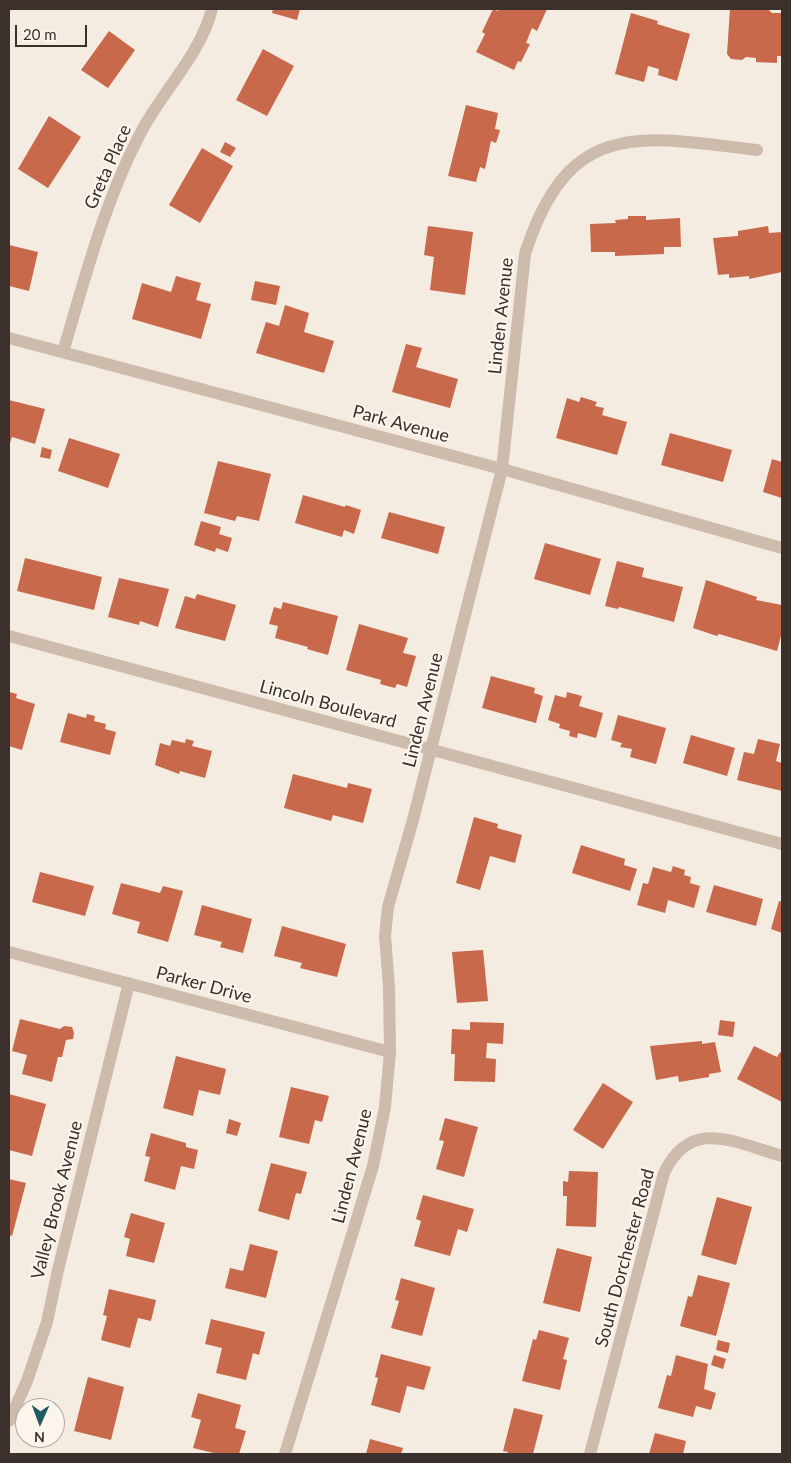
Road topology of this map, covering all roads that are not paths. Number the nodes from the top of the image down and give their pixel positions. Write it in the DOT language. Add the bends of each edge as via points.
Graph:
graph roads {
  1 [pos="212,9"];
  2 [pos="757,150"];
  3 [pos="9,338"];
  4 [pos="63,352"];
  5 [pos="502,470"];
  6 [pos="782,548"];
  7 [pos="9,636"];
  8 [pos="431,750"];
  9 [pos="782,844"];
  10 [pos="9,952"];
  11 [pos="129,983"];
  12 [pos="390,1052"];
  13 [pos="782,1156"];
  14 [pos="9,1421"];
  15 [pos="285,1454"];
  16 [pos="590,1454"];
  1 -- 4 [label="street, Greta Place" via="194,51 141,132 119,178"];
  2 -- 5 [label="street, Linden Avenue" via="678,141 627,142 604,147 587,155 549,196 535,221 525,254"];
  3 -- 4 [label="street, Park Avenue"];
  4 -- 5 [label="street, Park Avenue"];
  5 -- 6 [label="street, Park Avenue"];
  5 -- 8 [label="street, Linden Avenue"];
  7 -- 8 [label="street, Lincoln Boulevard"];
  8 -- 9 [label="street, Lincoln Boulevard"];
  8 -- 12 [label="street, Linden Avenue" via="388,907 385,936"];
  10 -- 11 [label="street, Parker Drive"];
  11 -- 12 [label="street, Parker Drive"];
  11 -- 14 [label="street, Valley Brook Avenue" via="47,1322 28,1380"];
  12 -- 15 [label="street, Linden Avenue" via="385,1107 373,1166"];
  13 -- 16 [label="street, South Dorchester Road" via="714,1138 684,1145 672,1156 664,1173"];
}
